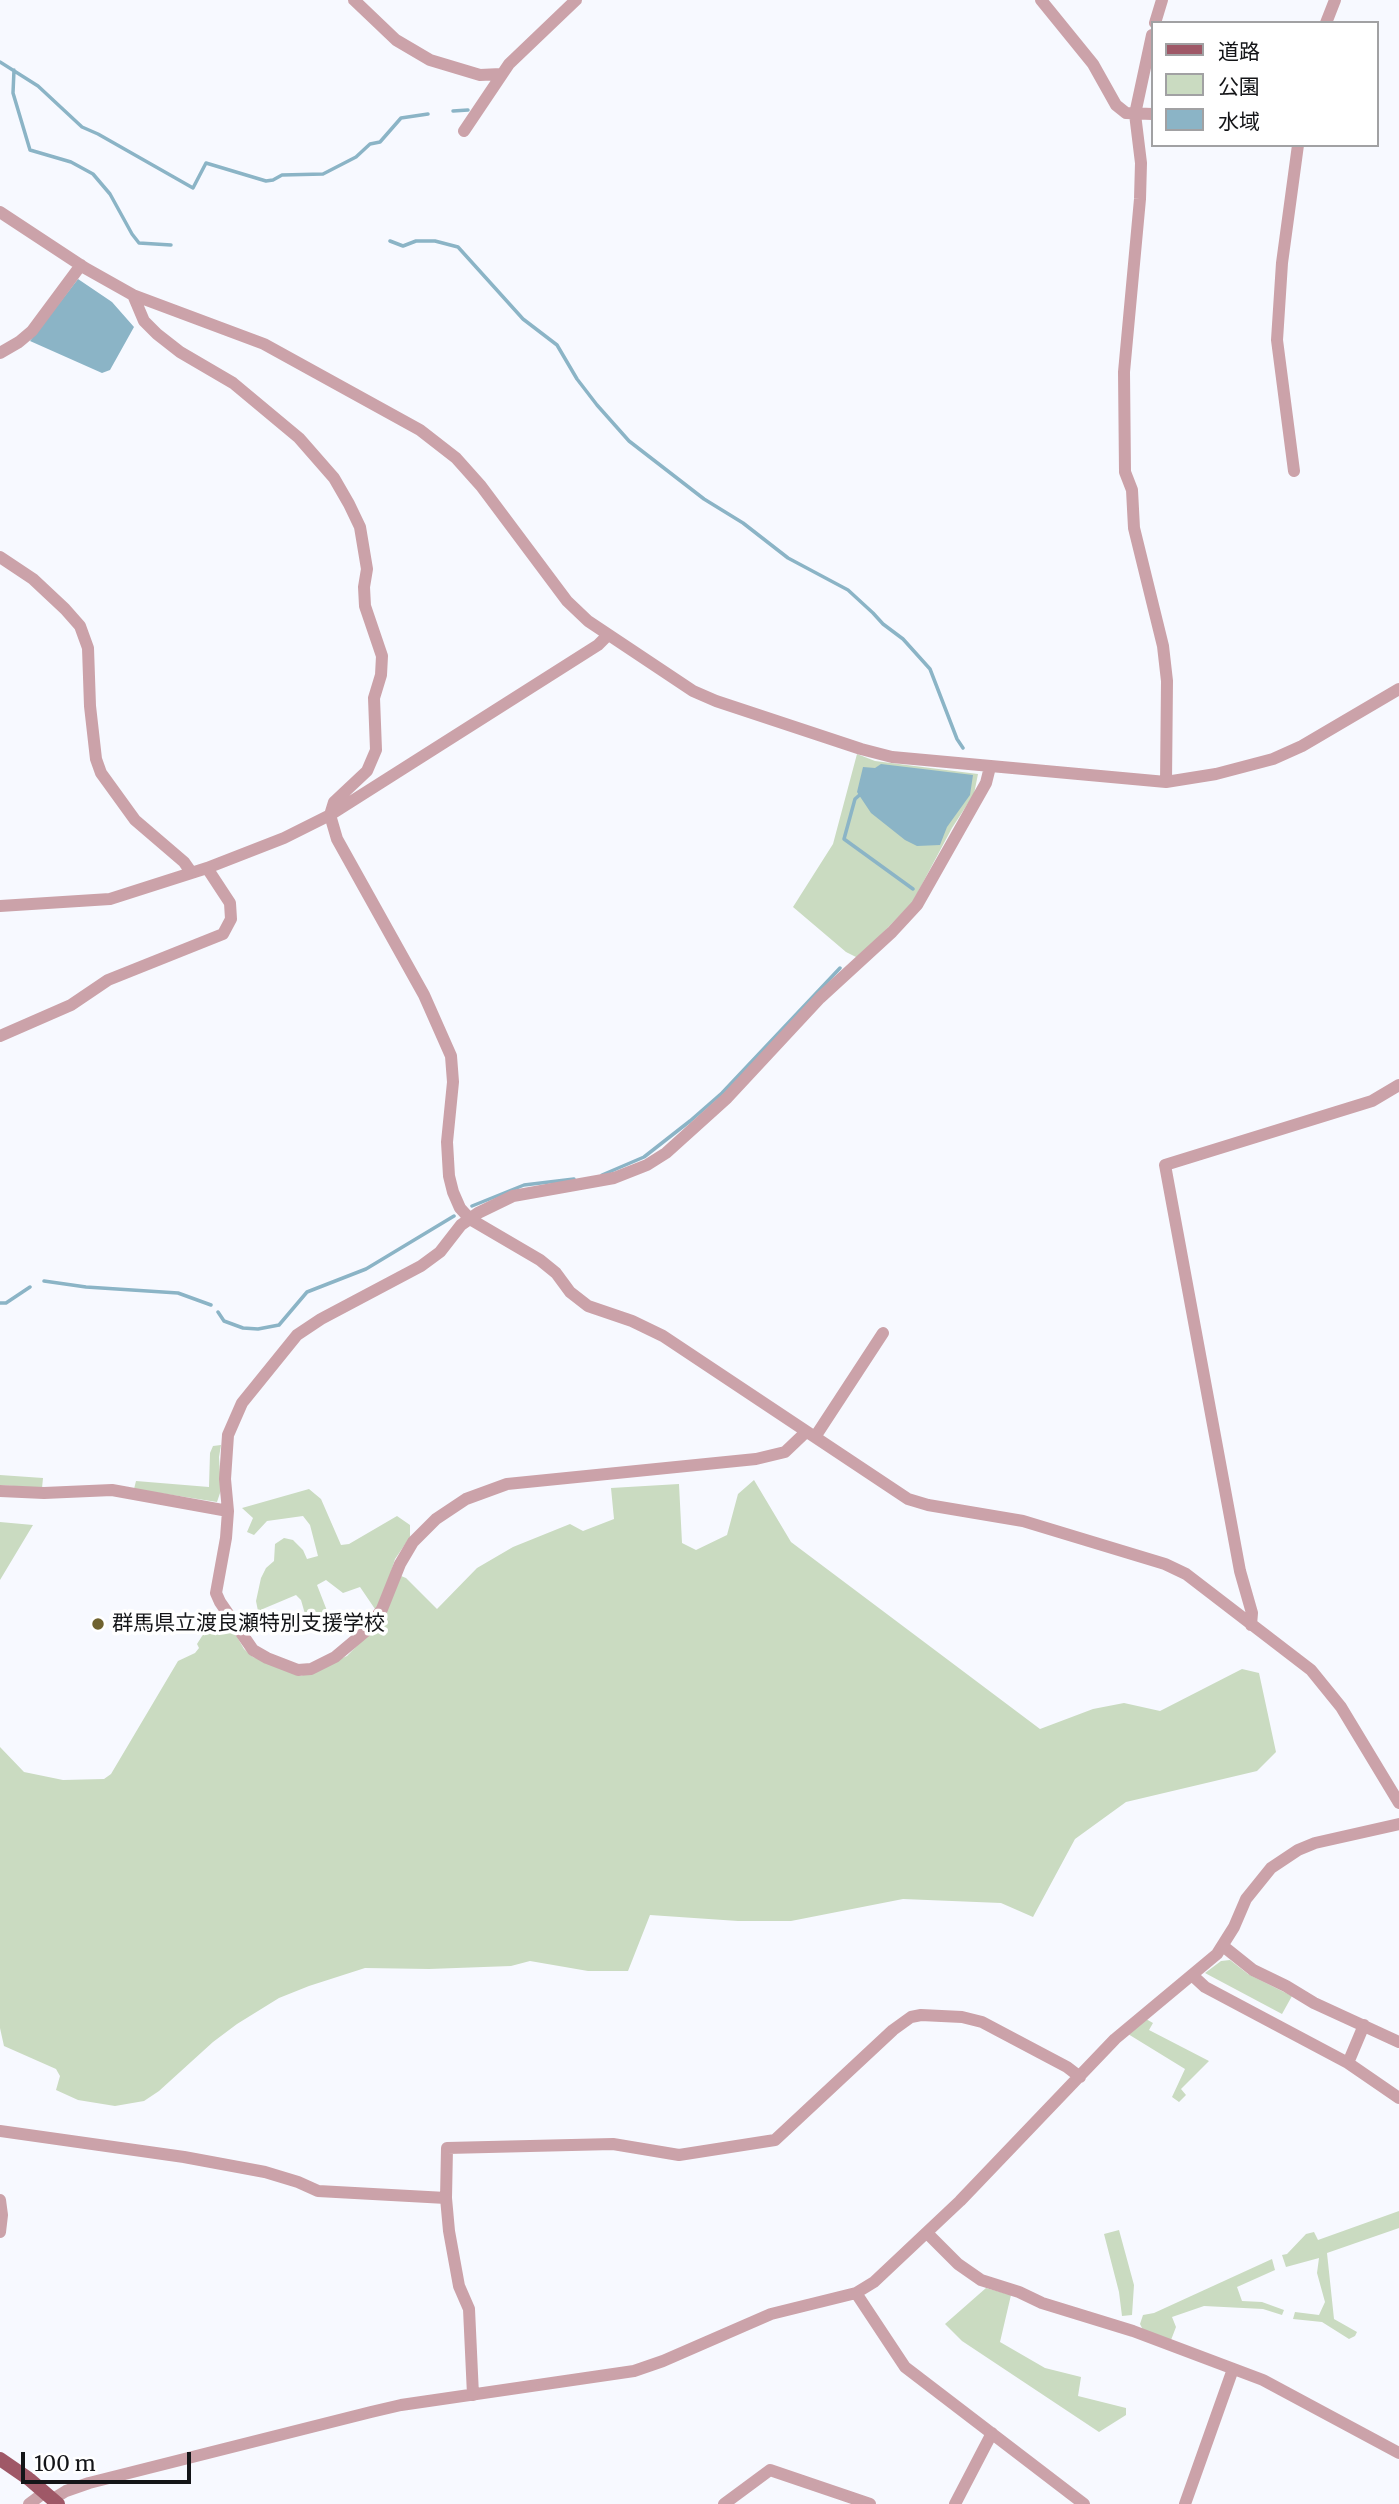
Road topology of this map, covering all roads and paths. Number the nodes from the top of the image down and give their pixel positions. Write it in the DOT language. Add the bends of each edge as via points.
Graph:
graph roads {
  1 [pos="354,0"];
  2 [pos="576,0"];
  3 [pos="1041,0"];
  4 [pos="1162,0"];
  5 [pos="1335,0"];
  6 [pos="1156,21"];
  7 [pos="1327,21"];
  8 [pos="1150,44"];
  9 [pos="501,74"];
  10 [pos="1135,114"];
  11 [pos="1150,114"];
  12 [pos="464,131"];
  13 [pos="1298,147"];
  14 [pos="0,212"];
  15 [pos="81,265"];
  16 [pos="133,295"];
  17 [pos="0,352"];
  18 [pos="1294,471"];
  19 [pos="0,557"];
  20 [pos="607,636"];
  21 [pos="1399,689"];
  22 [pos="990,767"];
  23 [pos="1166,782"];
  24 [pos="330,815"];
  25 [pos="207,868"];
  26 [pos="191,872"];
  27 [pos="0,906"];
  28 [pos="0,1036"];
  29 [pos="1399,1085"];
  30 [pos="470,1219"];
  31 [pos="883,1333"];
  32 [pos="811,1435"];
  33 [pos="0,1490"];
  34 [pos="228,1511"];
  35 [pos="1251,1625"];
  36 [pos="1399,1803"];
  37 [pos="1399,1824"];
  38 [pos="1223,1946"];
  39 [pos="1192,1975"];
  40 [pos="1364,2025"];
  41 [pos="1399,2042"];
  42 [pos="1349,2063"];
  43 [pos="1080,2077"];
  44 [pos="1399,2098"];
  45 [pos="0,2131"];
  46 [pos="446,2198"];
  47 [pos="0,2200"];
  48 [pos="0,2232"];
  49 [pos="927,2232"];
  50 [pos="856,2293"];
  51 [pos="1233,2369"];
  52 [pos="473,2395"];
  53 [pos="992,2433"];
  54 [pos="1399,2453"];
  55 [pos="0,2459"];
  56 [pos="744,2489"];
  57 [pos="52,2498"];
  58 [pos="29,2504"];
  59 [pos="724,2504"];
  60 [pos="746,2504"];
  61 [pos="870,2504"];
  62 [pos="956,2504"];
  63 [pos="1084,2504"];
  64 [pos="1185,2504"];
  1 -- 9 [label="street" via="396,40 430,60 480,75"];
  2 -- 9 [label="street"];
  3 -- 10 [label="street" via="1093,64 1116,105"];
  4 -- 6 [label="street"];
  5 -- 7 [label="street"];
  8 -- 10 [label="street"];
  9 -- 12 [label="street"];
  10 -- 11 [label="street"];
  10 -- 23 [label="street" via="1141,173 1124,362 1125,472 1163,646"];
  13 -- 18 [label="street" via="1277,340"];
  14 -- 15 [label="street"];
  15 -- 16 [label="street"];
  15 -- 17 [label="street" via="32,331"];
  16 -- 20 [label="street" via="264,344 420,430 456,458 567,601"];
  16 -- 24 [label="street" via="144,321 157,334 233,383 299,438 334,478 360,527 367,569 365,606 382,656 374,698 376,750 372,765 334,802"];
  19 -- 26 [label="street" via="33,579 80,626 88,648 90,706 101,774 135,820"];
  20 -- 22 [label="street" via="693,691 728,705 861,750"];
  20 -- 24 [label="street"];
  21 -- 23 [label="street" via="1273,759"];
  22 -- 23 [label="street"];
  22 -- 30 [label="street" via="986,783 917,905 820,998 727,1098 666,1153 614,1178 513,1196"];
  24 -- 25 [label="street"];
  24 -- 30 [label="street" via="337,839 424,995 450,1056 449,1176 456,1201"];
  25 -- 26 [label="street"];
  25 -- 28 [label="street" via="230,903 231,919 223,934 108,980 71,1005"];
  26 -- 27 [label="street" via="110,899"];
  29 -- 35 [label="street" via="1371,1101 1165,1165"];
  30 -- 32 [label="street" via="540,1260 588,1306 663,1336"];
  30 -- 34 [label="street" via="433,1258 321,1319 288,1344 250,1392 231,1426 225,1455"];
  31 -- 32 [label="street"];
  32 -- 34 [label="street" via="767,1457 507,1484 466,1499 413,1542 382,1609 366,1631 335,1657 303,1670 253,1650 220,1602 216,1593"];
  32 -- 35 [label="street" via="908,1499 1023,1521 1165,1564 1186,1574"];
  33 -- 34 [label="street" via="112,1490"];
  35 -- 36 [label="street" via="1311,1670 1345,1714"];
  37 -- 38 [label="street" via="1315,1843 1284,1858 1254,1886"];
  38 -- 39 [label="street"];
  38 -- 40 [label="street" via="1253,1970"];
  39 -- 42 [label="street" via="1205,1987"];
  39 -- 43 [label="street" via="1129,2026"];
  40 -- 41 [label="street"];
  40 -- 42 [label="street"];
  42 -- 44 [label="street"];
  43 -- 46 [label="street" via="982,2022 943,2015 911,2017 775,2140 679,2155 614,2144 447,2148"];
  43 -- 49 [label="street"];
  45 -- 46 [label="street" via="265,2172 318,2191"];
  46 -- 52 [label="street" via="459,2286 469,2309"];
  47 -- 48 [label="street"];
  49 -- 50 [label="street"];
  49 -- 51 [label="street" via="981,2280"];
  50 -- 52 [label="street" via="771,2314 634,2371"];
  50 -- 53 [label="street" via="905,2367"];
  51 -- 54 [label="street" via="1273,2385"];
  51 -- 64 [label="street"];
  52 -- 57 [label="street" via="371,2412 89,2483"];
  53 -- 62 [label="street"];
  53 -- 63 [label="street"];
  55 -- 57 [label="main road"];
  56 -- 59 [label="street"];
  56 -- 60 [label="street"];
  56 -- 61 [label="street" via="774,2470"];
  57 -- 58 [label="street"];
}
